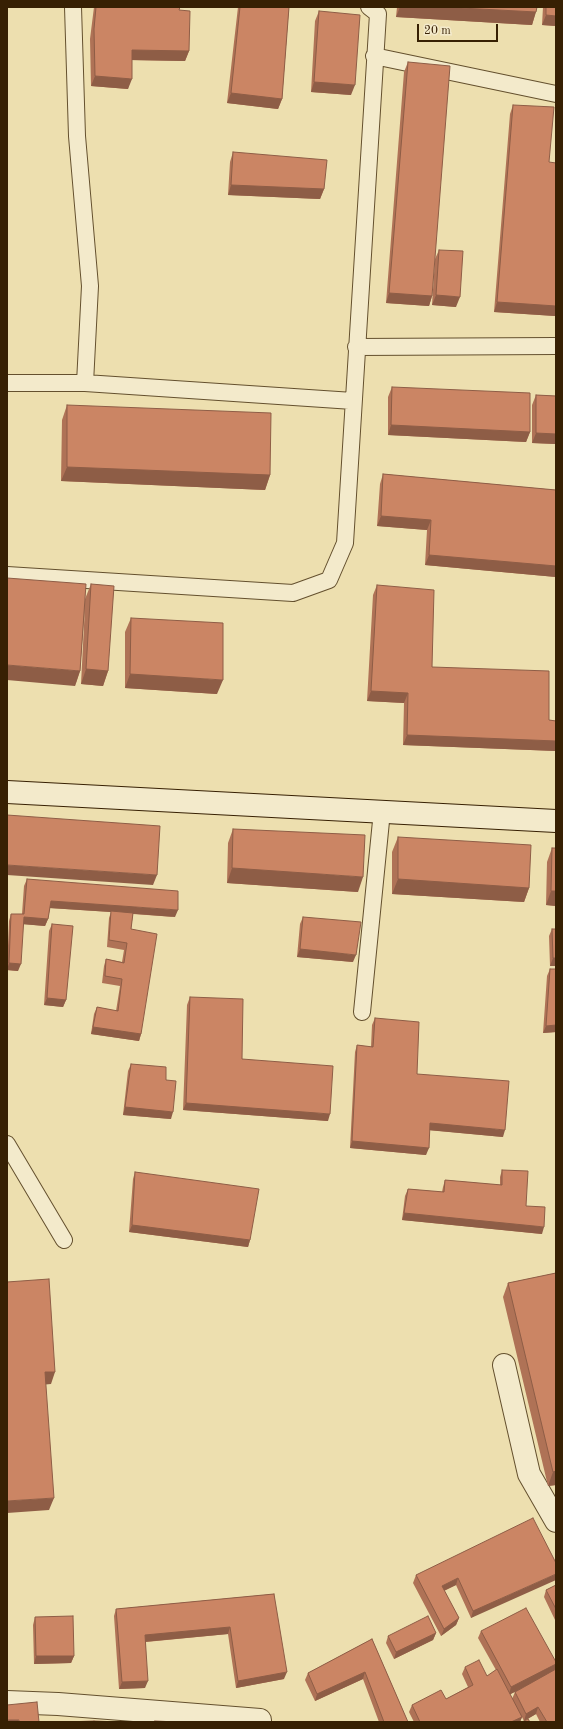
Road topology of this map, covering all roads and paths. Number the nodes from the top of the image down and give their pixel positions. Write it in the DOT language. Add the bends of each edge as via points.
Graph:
graph roads {
  1 [pos="73,7"];
  2 [pos="369,7"];
  3 [pos="374,56"];
  4 [pos="556,94"];
  5 [pos="556,346"];
  6 [pos="356,347"];
  7 [pos="7,383"];
  8 [pos="85,383"];
  9 [pos="353,401"];
  10 [pos="7,575"];
  11 [pos="7,792"];
  12 [pos="382,811"];
  13 [pos="556,821"];
  14 [pos="362,1012"];
  15 [pos="7,1144"];
  16 [pos="64,1240"];
  17 [pos="504,1365"];
  18 [pos="556,1521"];
  19 [pos="7,1702"];
  20 [pos="260,1720"];
  1 -- 8 [label="lane" via="77,136 90,286"];
  2 -- 3 [label="lane" via="378,14"];
  3 -- 4 [label="lane"];
  3 -- 6 [label="lane"];
  5 -- 6 [label="lane"];
  6 -- 9 [label="lane"];
  7 -- 8 [label="lane"];
  8 -- 9 [label="lane"];
  9 -- 10 [label="lane" via="345,544 329,580 293,593"];
  11 -- 12 [label="street"];
  12 -- 13 [label="street"];
  12 -- 14 [label="lane"];
  15 -- 16 [label="lane"];
  17 -- 18 [label="street" via="529,1474"];
  19 -- 20 [label="street"];
}
